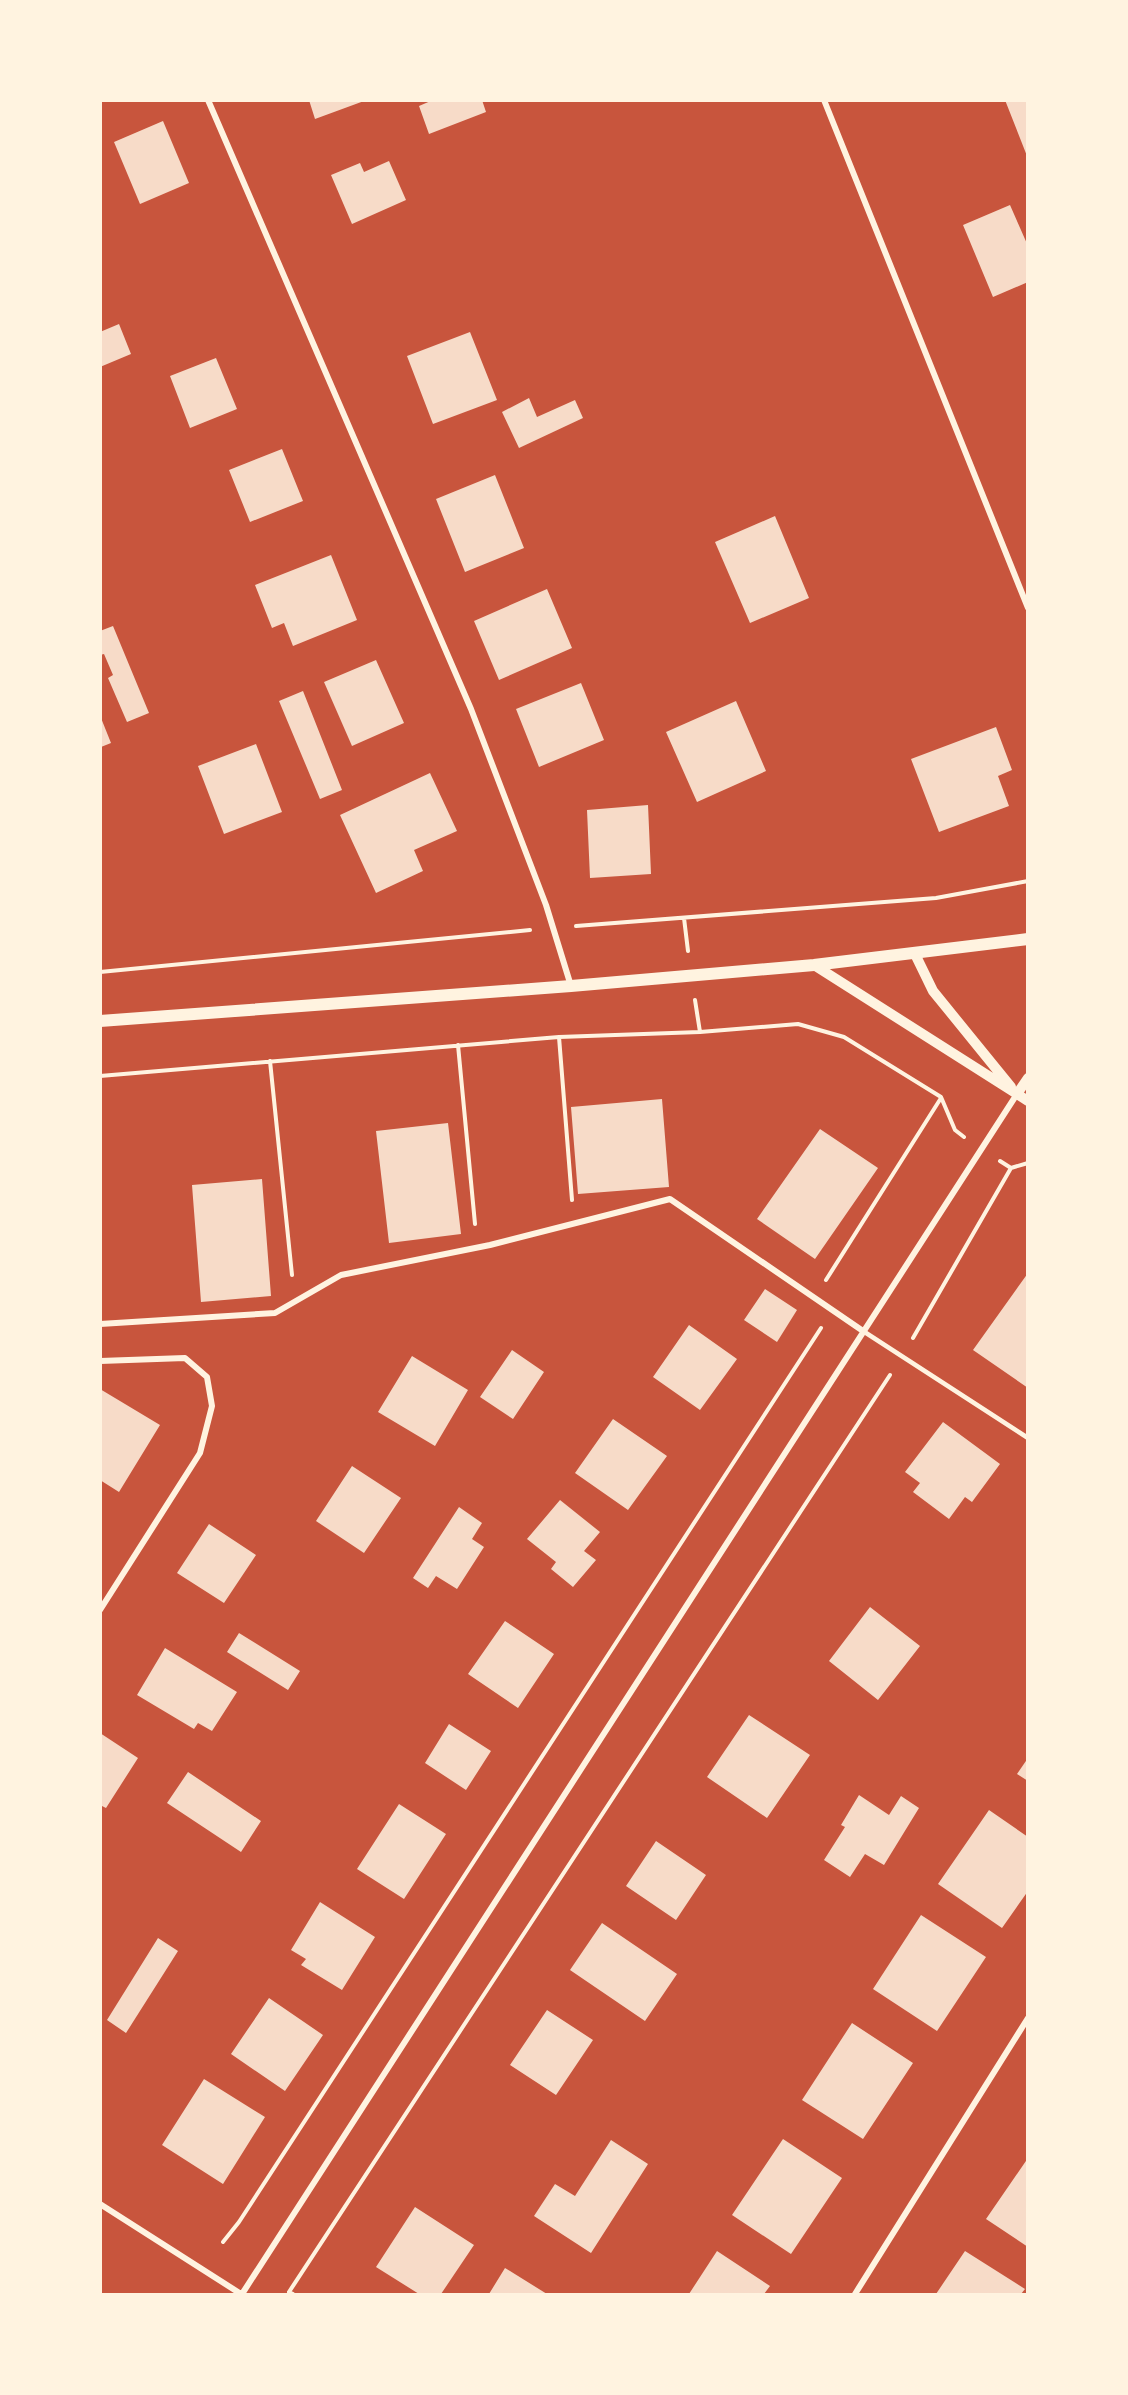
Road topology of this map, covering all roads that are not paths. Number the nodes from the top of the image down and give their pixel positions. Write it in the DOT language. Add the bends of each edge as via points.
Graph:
graph roads {
  1 [pos="208,100"];
  2 [pos="824,100"];
  3 [pos="1028,608"];
  4 [pos="1028,939"];
  5 [pos="915,954"];
  6 [pos="814,965"];
  7 [pos="571,986"];
  8 [pos="100,1021"];
  9 [pos="1028,1078"];
  10 [pos="1017,1094"];
  11 [pos="1028,1101"];
  12 [pos="100,1324"];
  13 [pos="863,1331"];
  14 [pos="100,1361"];
  15 [pos="1028,1438"];
  16 [pos="100,1610"];
  17 [pos="1028,2018"];
  18 [pos="100,2204"];
  19 [pos="241,2295"];
  20 [pos="855,2295"];
  1 -- 7 [label="street" via="471,709 546,905"];
  2 -- 3 [label="street"];
  4 -- 5 [label="main road"];
  5 -- 6 [label="main road"];
  5 -- 10 [label="street" via="933,991"];
  6 -- 7 [label="main road"];
  6 -- 10 [label="street"];
  7 -- 8 [label="main road"];
  9 -- 10 [label="street"];
  10 -- 11 [label="street"];
  10 -- 13 [label="street"];
  12 -- 13 [label="street" via="275,1314 341,1275 477,1248 670,1198"];
  13 -- 15 [label="lane"];
  13 -- 19 [label="street"];
  14 -- 16 [label="street" via="185,1358 207,1377 212,1406 200,1453"];
  17 -- 20 [label="street"];
  18 -- 19 [label="street"];
}
